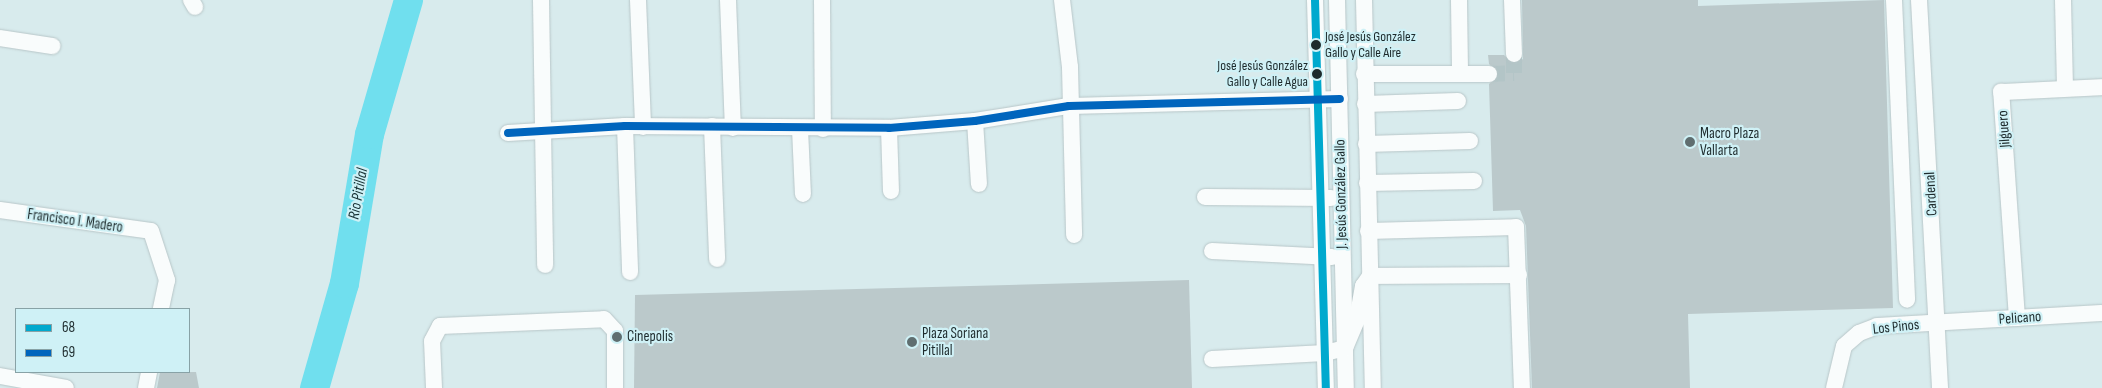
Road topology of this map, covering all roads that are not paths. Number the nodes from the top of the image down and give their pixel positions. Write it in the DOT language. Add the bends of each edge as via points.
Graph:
graph roads {
  1 [pos="542,0"];
  2 [pos="638,0"];
  3 [pos="728,0"];
  4 [pos="822,0"];
  5 [pos="1062,0"];
  6 [pos="1315,0"];
  7 [pos="1337,0"];
  8 [pos="1364,0"];
  9 [pos="1459,0"];
  10 [pos="1512,0"];
  11 [pos="1894,0"];
  12 [pos="1919,0"];
  13 [pos="2063,0"];
  14 [pos="0,38"];
  15 [pos="52,46"];
  16 [pos="1514,54"];
  17 [pos="1364,74"];
  18 [pos="1460,74"];
  19 [pos="1489,74"];
  20 [pos="2065,86"];
  21 [pos="2102,87"];
  22 [pos="1340,99"];
  23 [pos="1317,101"];
  24 [pos="1458,101"];
  25 [pos="1365,104"];
  26 [pos="1069,106"];
  27 [pos="975,121"];
  28 [pos="625,126"];
  29 [pos="712,126"];
  30 [pos="643,127"];
  31 [pos="733,128"];
  32 [pos="889,128"];
  33 [pos="800,129"];
  34 [pos="823,130"];
  35 [pos="542,131"];
  36 [pos="508,133"];
  37 [pos="1470,141"];
  38 [pos="1366,144"];
  39 [pos="1474,181"];
  40 [pos="979,184"];
  41 [pos="1367,184"];
  42 [pos="890,191"];
  43 [pos="802,194"];
  44 [pos="1205,197"];
  45 [pos="1320,198"];
  46 [pos="1340,198"];
  47 [pos="0,210"];
  48 [pos="1368,231"];
  49 [pos="1074,235"];
  50 [pos="1212,252"];
  51 [pos="1323,257"];
  52 [pos="1342,257"];
  53 [pos="717,259"];
  54 [pos="545,265"];
  55 [pos="630,272"];
  56 [pos="1370,276"];
  57 [pos="1518,276"];
  58 [pos="1908,300"];
  59 [pos="161,308"];
  60 [pos="2102,313"];
  61 [pos="2017,318"];
  62 [pos="1937,324"];
  63 [pos="1345,348"];
  64 [pos="1324,353"];
  65 [pos="1212,359"];
  66 [pos="149,373"];
  67 [pos="0,376"];
  68 [pos="66,388"];
  69 [pos="146,388"];
  70 [pos="434,388"];
  71 [pos="615,388"];
  72 [pos="1326,388"];
  73 [pos="1346,388"];
  74 [pos="1373,388"];
  75 [pos="1522,388"];
  76 [pos="1834,388"];
  77 [pos="1940,388"];
  1 -- 35 [label="street" via="545,59"];
  2 -- 30 [label="street"];
  3 -- 31 [label="street"];
  4 -- 34 [label="street"];
  5 -- 26 [label="street" via="1070,67"];
  6 -- 23 [label="street, J. Jesús González Gallo"];
  7 -- 22 [label="street, J. Jesús González Gallo"];
  8 -- 17 [label="street"];
  9 -- 18 [label="street"];
  10 -- 16 [label="street"];
  11 -- 58 [label="street"];
  12 -- 62 [label="street, Cardenal"];
  13 -- 20 [label="street"];
  14 -- 15 [label="street"];
  17 -- 18 [label="street"];
  17 -- 25 [label="street"];
  18 -- 19 [label="street"];
  20 -- 21 [label="street, Jilguero"];
  20 -- 61 [label="street, Jilguero" via="2001,92"];
  22 -- 23 [label="street"];
  22 -- 46 [label="street, J. Jesús González Gallo"];
  23 -- 26 [label="street"];
  23 -- 45 [label="street, J. Jesús González Gallo"];
  24 -- 25 [label="street"];
  25 -- 38 [label="street"];
  26 -- 27 [label="street"];
  26 -- 49 [label="street"];
  27 -- 32 [label="street"];
  27 -- 40 [label="street"];
  28 -- 30 [label="street"];
  28 -- 35 [label="street"];
  28 -- 55 [label="street"];
  29 -- 30 [label="street"];
  29 -- 31 [label="street"];
  29 -- 53 [label="street"];
  31 -- 33 [label="street"];
  32 -- 34 [label="street"];
  32 -- 42 [label="street"];
  33 -- 34 [label="street"];
  33 -- 43 [label="street"];
  35 -- 36 [label="street"];
  35 -- 54 [label="street"];
  37 -- 38 [label="street"];
  38 -- 41 [label="street"];
  39 -- 41 [label="street"];
  41 -- 48 [label="street"];
  44 -- 45 [label="street"];
  45 -- 46 [label="street"];
  45 -- 51 [label="street, J. Jesús González Gallo"];
  46 -- 52 [label="street, J. Jesús González Gallo"];
  47 -- 59 [label="street, Francisco I. Madero" via="151,231 167,280"];
  48 -- 56 [label="street"];
  48 -- 57 [label="street" via="1516,227"];
  50 -- 51 [label="street"];
  51 -- 52 [label="street"];
  51 -- 64 [label="street, J. Jesús González Gallo"];
  52 -- 63 [label="street, J. Jesús González Gallo"];
  56 -- 57 [label="street"];
  56 -- 63 [label="street" via="1363,286 1357,320"];
  56 -- 74 [label="street"];
  57 -- 75 [label="street"];
  60 -- 61 [label="street, Pelicano"];
  61 -- 62 [label="street, Pelicano"];
  62 -- 76 [label="street, Los Pinos" via="1877,326 1859,333 1844,346"];
  62 -- 77 [label="street, Cardenal"];
  63 -- 64 [label="street"];
  63 -- 73 [label="street, J. Jesús González Gallo"];
  64 -- 65 [label="street"];
  64 -- 72 [label="street, J. Jesús González Gallo"];
  66 -- 69 [label="street"];
  67 -- 68 [label="street"];
  70 -- 71 [label="street" via="432,341 440,326 604,319 615,332"];
}
